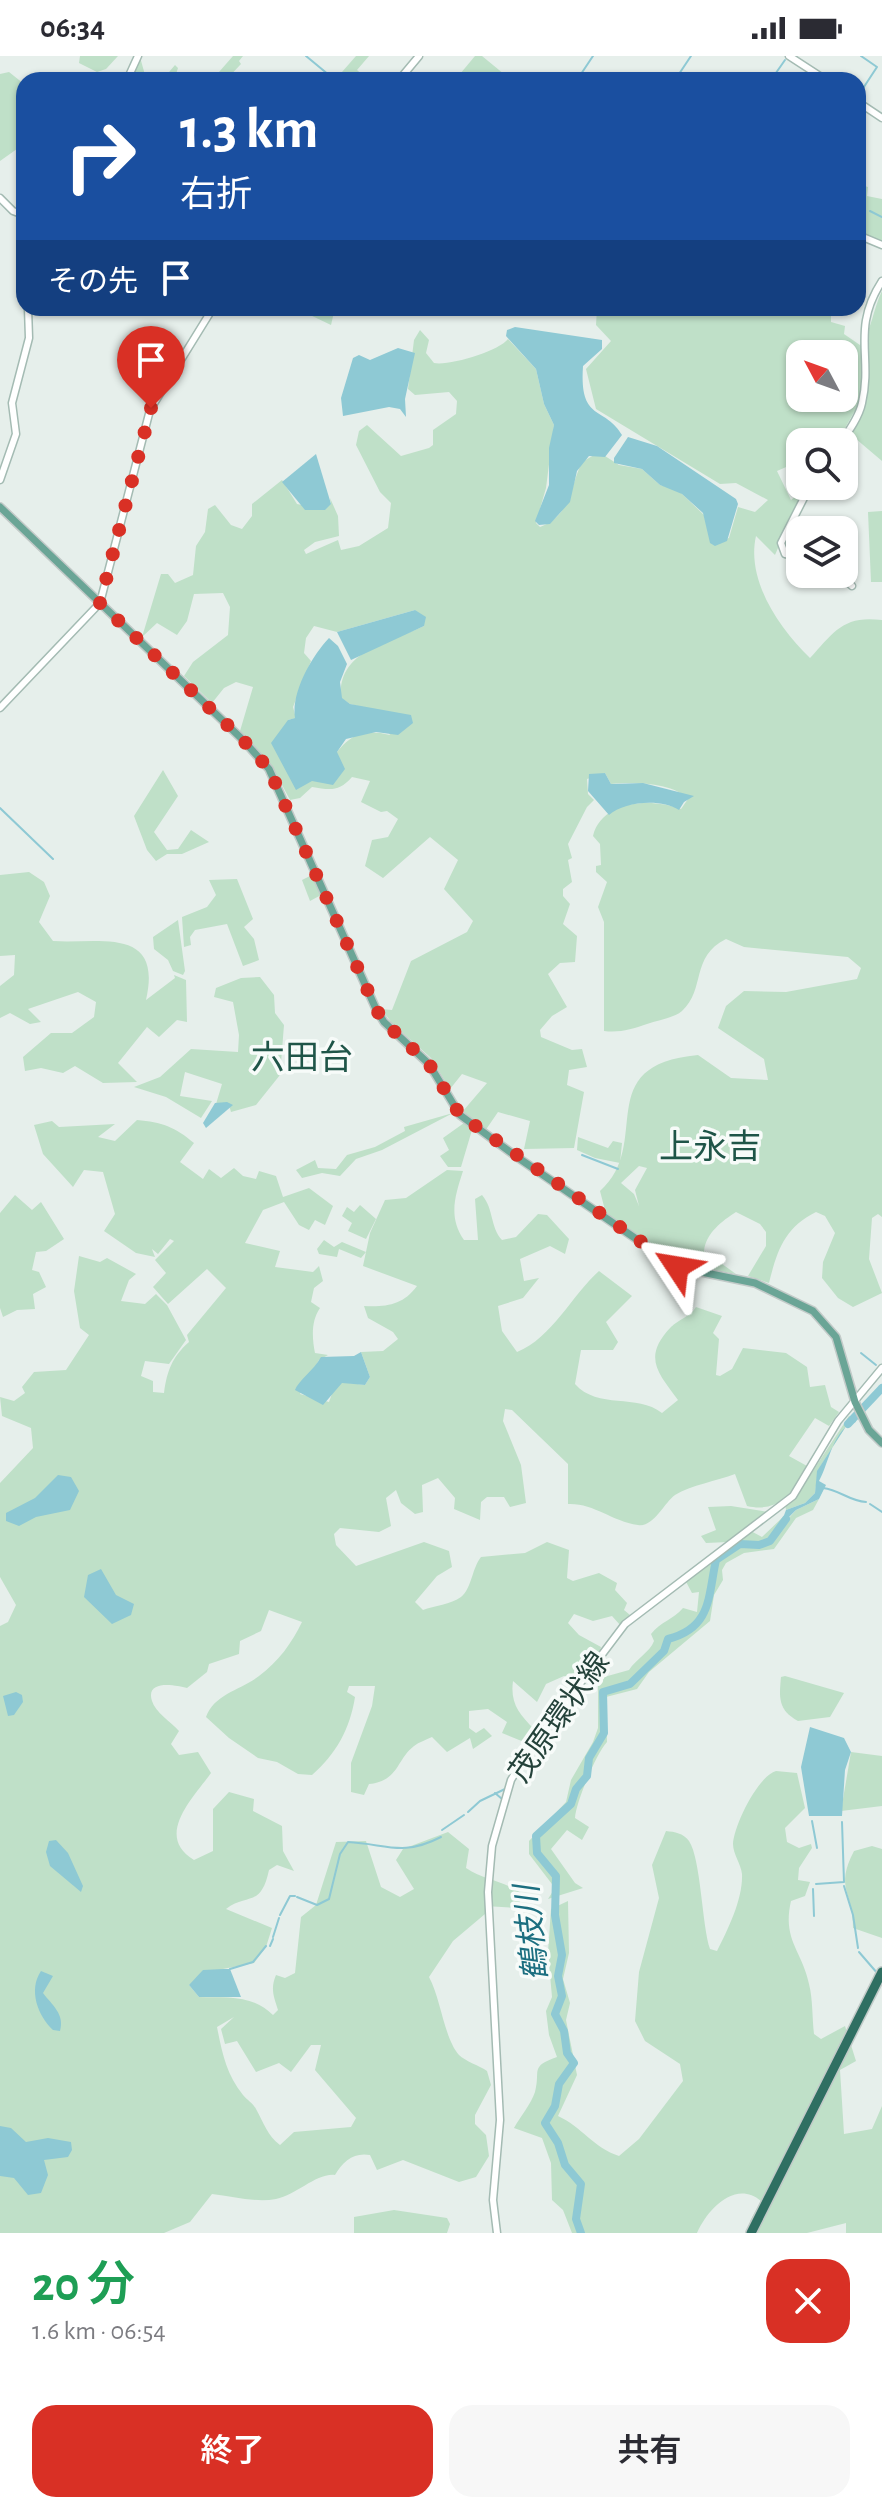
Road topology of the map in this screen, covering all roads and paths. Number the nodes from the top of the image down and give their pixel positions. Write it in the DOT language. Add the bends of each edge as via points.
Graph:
graph roads {
  1 [pos="419,56"];
  2 [pos="789,56"];
  3 [pos="406,72"];
  4 [pos="814,72"];
  5 [pos="0,198"];
  6 [pos="16,212"];
  7 [pos="882,281"];
  8 [pos="866,315"];
  9 [pos="28,316"];
  10 [pos="208,316"];
  11 [pos="866,316"];
  12 [pos="849,428"];
  13 [pos="0,480"];
  14 [pos="0,507"];
  15 [pos="786,533"];
  16 [pos="786,554"];
  17 [pos="100,603"];
  18 [pos="0,708"];
  19 [pos="882,1368"];
  20 [pos="856,1404"];
  21 [pos="882,1443"];
  22 [pos="882,1972"];
  23 [pos="497,2233"];
  24 [pos="751,2233"];
  1 -- 3 [label="street"];
  2 -- 4 [label="street"];
  5 -- 6 [label="street"];
  7 -- 8 [label="street"];
  9 -- 13 [label="street" via="29,338 12,403 16,434"];
  10 -- 17 [label="street" via="150,410"];
  11 -- 12 [label="street" via="862,403"];
  14 -- 17 [label="main road"];
  15 -- 16 [label="street" via="781,543"];
  17 -- 18 [label="street"];
  17 -- 20 [label="main road" via="269,769 376,1009 429,1064 460,1115 677,1267 755,1283 813,1311 836,1337"];
  19 -- 20 [label="street, 茂原環状線"];
  20 -- 21 [label="main road"];
  20 -- 23 [label="street, 茂原環状線" via="838,1421 793,1496 625,1624 511,1780 492,1846 488,1892 500,2120 493,2200"];
  22 -- 24 [label="highway"];
}
